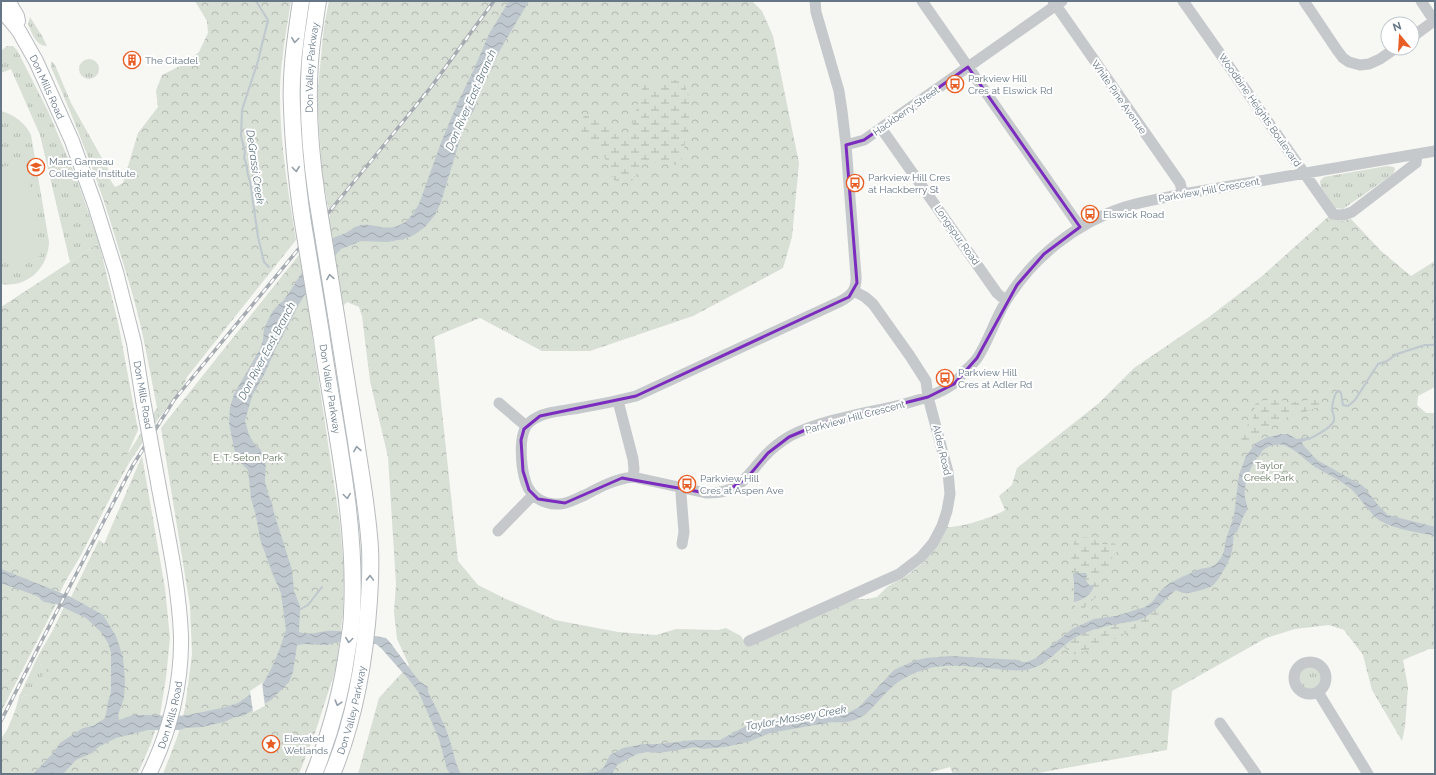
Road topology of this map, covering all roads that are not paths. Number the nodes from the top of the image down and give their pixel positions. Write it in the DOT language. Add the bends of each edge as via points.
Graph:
graph roads {
  1 [pos="8,1"];
  2 [pos="301,1"];
  3 [pos="318,1"];
  4 [pos="815,1"];
  5 [pos="922,1"];
  6 [pos="1183,1"];
  7 [pos="1304,1"];
  8 [pos="1421,1"];
  9 [pos="1057,2"];
  10 [pos="1,9"];
  11 [pos="1435,21"];
  12 [pos="19,31"];
  13 [pos="1420,31"];
  14 [pos="1384,56"];
  15 [pos="968,67"];
  16 [pos="881,128"];
  17 [pos="846,145"];
  18 [pos="1435,151"];
  19 [pos="1417,155"];
  20 [pos="1304,173"];
  21 [pos="1183,194"];
  22 [pos="1080,227"];
  23 [pos="854,291"];
  24 [pos="1006,301"];
  25 [pos="928,397"];
  26 [pos="618,401"];
  27 [pos="499,402"];
  28 [pos="526,426"];
  29 [pos="633,477"];
  30 [pos="682,488"];
  31 [pos="533,495"];
  32 [pos="498,531"];
  33 [pos="682,544"];
  34 [pos="360,616"];
  35 [pos="749,640"];
  36 [pos="1318,692"];
  37 [pos="1220,723"];
  38 [pos="149,774"];
  39 [pos="314,774"];
  40 [pos="332,774"];
  41 [pos="1256,774"];
  42 [pos="1368,774"];
  1 -- 12 [label="main road, Don Mills Road" via="17,16"];
  2 -- 34 [label="highway, Don Valley Parkway, one-way, bridge" via="295,41 291,106 295,164 339,441"];
  34 -- 3 [label="highway, Don Valley Parkway, one-way, bridge" via="370,576 367,518 312,165 308,114 310,57"];
  4 -- 17 [label="street" via="839,91"];
  5 -- 15 [label="street"];
  6 -- 20 [label="street, Woodbine Heights Boulevard"];
  7 -- 14 [label="street" via="1343,58 1360,65 1369,64"];
  8 -- 11 [label="street"];
  9 -- 15 [label="street, Hackberry Street"];
  9 -- 21 [label="street, White Pine Avenue" via="1180,183"];
  10 -- 12 [label="main road, Don Mills Road"];
  11 -- 13 [label="street"];
  12 -- 38 [label="main road, Don Mills Road, bridge" via="36,61 72,141 118,279 134,343 181,637 172,709 160,751"];
  15 -- 16 [label="street, Hackberry Street"];
  15 -- 22 [label="street"];
  16 -- 17 [label="street, Hackberry Street" via="864,140"];
  16 -- 24 [label="street, Longspur Road" via="997,293"];
  17 -- 23 [label="street" via="857,283"];
  18 -- 19 [label="street, Parkview Hill Crescent"];
  19 -- 20 [label="street, Parkview Hill Crescent"];
  19 -- 20 [label="street, Woodbine Heights Boulevard" via="1416,164 1346,215 1333,214"];
  20 -- 21 [label="street, Parkview Hill Crescent"];
  21 -- 22 [label="street, Parkview Hill Crescent" via="1124,207"];
  22 -- 24 [label="street, Parkview Hill Crescent" via="1055,244 1035,263"];
  23 -- 25 [label="street, Alder Road" via="873,304 910,356 926,381"];
  23 -- 26 [label="street" via="839,302 636,396"];
  24 -- 25 [label="street, Parkview Hill Crescent" via="977,358 954,384"];
  25 -- 30 [label="street, Parkview Hill Crescent" via="817,425 797,433 772,449 736,487 715,493"];
  25 -- 35 [label="street, Alder Road" via="948,472 950,494 944,521 933,543 916,561 898,574"];
  26 -- 28 [label="street" via="540,416"];
  26 -- 29 [label="street" via="633,460"];
  27 -- 28 [label="street"];
  28 -- 31 [label="street" via="521,440 523,471"];
  29 -- 30 [label="street, Parkview Hill Crescent"];
  29 -- 31 [label="street, Parkview Hill Crescent" via="611,482 565,503 545,502"];
  30 -- 33 [label="street"];
  31 -- 32 [label="street"];
  34 -- 39 [label="highway, Don Valley Parkway, one-way" via="346,664 340,698"];
  34 -- 40 [label="highway, Don Valley Parkway" via="362,666 351,717"];
  36 -- 42 [label="street"];
  37 -- 41 [label="street"];
}
